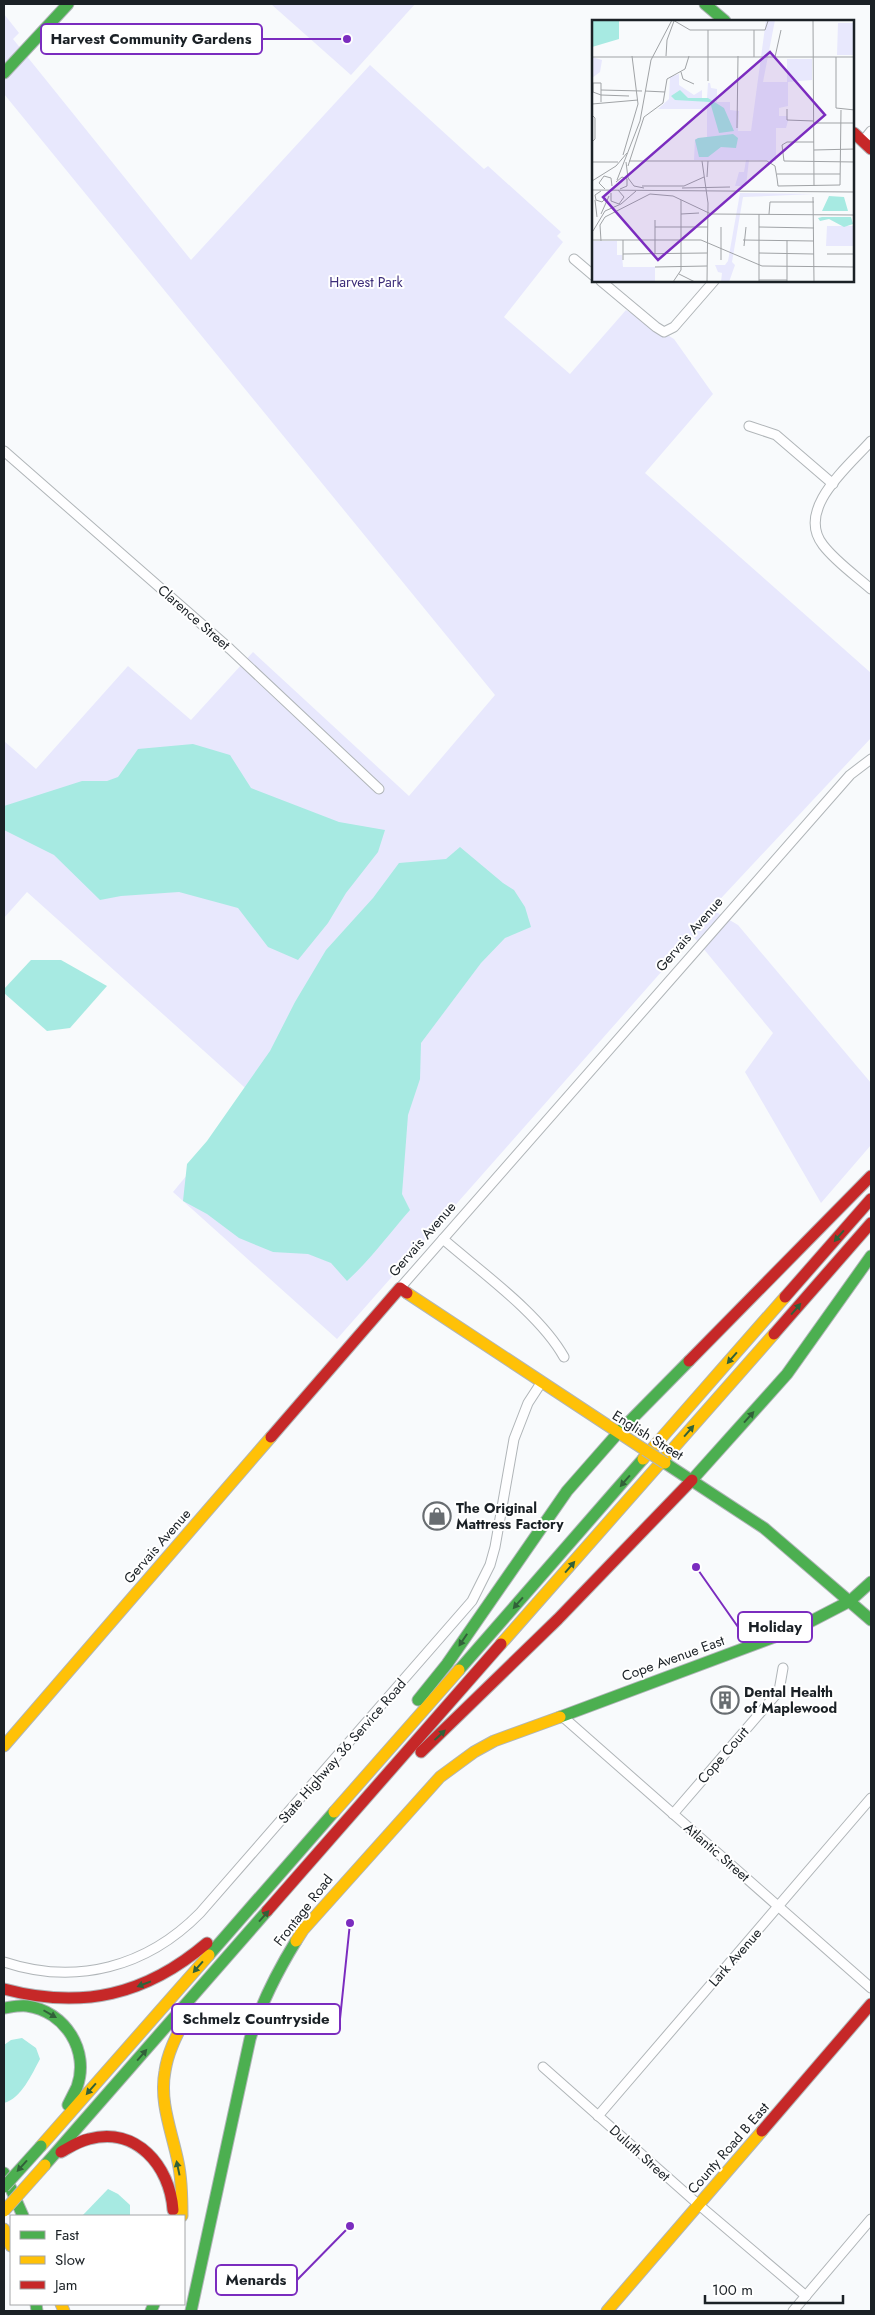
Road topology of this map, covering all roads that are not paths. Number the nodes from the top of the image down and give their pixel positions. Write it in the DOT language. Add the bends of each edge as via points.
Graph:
graph roads {
  1 [pos="68,4"];
  2 [pos="705,4"];
  3 [pos="724,20"];
  4 [pos="4,73"];
  5 [pos="871,131"];
  6 [pos="863,141"];
  7 [pos="574,259"];
  8 [pos="592,274"];
  9 [pos="601,282"];
  10 [pos="713,282"];
  11 [pos="749,426"];
  12 [pos="871,441"];
  13 [pos="4,451"];
  14 [pos="833,484"];
  15 [pos="871,589"];
  16 [pos="871,759"];
  17 [pos="379,789"];
  18 [pos="871,1176"];
  19 [pos="871,1199"];
  20 [pos="871,1223"];
  21 [pos="443,1238"];
  22 [pos="871,1256"];
  23 [pos="400,1288"];
  24 [pos="564,1357"];
  25 [pos="541,1383"];
  26 [pos="618,1434"];
  27 [pos="693,1479"];
  28 [pos="871,1582"];
  29 [pos="850,1601"];
  30 [pos="871,1620"];
  31 [pos="783,1668"];
  32 [pos="562,1716"];
  33 [pos="4,1746"];
  34 [pos="871,1798"];
  35 [pos="364,1802"];
  36 [pos="673,1814"];
  37 [pos="303,1848"];
  38 [pos="288,1865"];
  39 [pos="779,1905"];
  40 [pos="231,1953"];
  41 [pos="4,1962"];
  42 [pos="871,1988"];
  43 [pos="4,1989"];
  44 [pos="871,2004"];
  45 [pos="4,2008"];
  46 [pos="543,2067"];
  47 [pos="598,2116"];
  48 [pos="41,2146"];
  49 [pos="48,2161"];
  50 [pos="4,2172"];
  51 [pos="4,2187"];
  52 [pos="698,2205"];
  53 [pos="4,2211"];
  54 [pos="23,2215"];
  55 [pos="172,2215"];
  56 [pos="182,2215"];
  57 [pos="871,2219"];
  58 [pos="4,2229"];
  59 [pos="10,2244"];
  60 [pos="806,2296"];
  61 [pos="191,2311"];
  62 [pos="608,2311"];
  63 [pos="793,2311"];
  1 -- 4 [label="main road"];
  2 -- 3 [label="main road"];
  5 -- 6 [label="street"];
  7 -- 8 [label="street"];
  9 -- 10 [label="street" via="664,332 674,326"];
  11 -- 14 [label="street" via="776,435"];
  12 -- 14 [label="street"];
  13 -- 17 [label="street, Clarence Street" via="230,649"];
  14 -- 15 [label="street" via="818,505 815,515 817,534 828,551"];
  16 -- 21 [label="street, Gervais Avenue" via="843,782"];
  18 -- 26 [label="main road"];
  19 -- 37 [label="main road, one-way"];
  35 -- 20 [label="main road, one-way"];
  21 -- 23 [label="street, Gervais Avenue"];
  21 -- 24 [label="street" via="520,1306 556,1343"];
  27 -- 22 [label="main road, one-way" via="787,1374"];
  23 -- 25 [label="main road, English Street"];
  23 -- 33 [label="main road, Gervais Avenue"];
  25 -- 26 [label="main road, English Street"];
  25 -- 41 [label="street, State Highway 36 Service Road" via="528,1403 514,1439 495,1547 472,1601 200,1913 165,1943 115,1966 65,1972 43,1971"];
  26 -- 27 [label="main road, English Street, bridge"];
  26 -- 37 [label="main road, one-way" via="554,1508 447,1664"];
  27 -- 29 [label="main road, English Street" via="767,1530"];
  35 -- 27 [label="main road, one-way" via="441,1734"];
  28 -- 29 [label="main road, Cope Avenue East"];
  29 -- 30 [label="main road, English Street"];
  29 -- 32 [label="main road, Cope Avenue East" via="796,1629"];
  31 -- 36 [label="street, Cope Court" via="779,1691"];
  32 -- 36 [label="street, Atlantic Street"];
  32 -- 61 [label="main road, Frontage Road" via="494,1741 440,1777 318,1911 286,1955 264,1998 250,2040"];
  34 -- 39 [label="street, Lark Avenue"];
  40 -- 35 [label="main road, one-way"];
  36 -- 39 [label="street, Atlantic Street"];
  37 -- 38 [label="main road"];
  38 -- 43 [label="main road, one-way" via="198,1952 151,1982 129,1990 86,1998 26,1995"];
  38 -- 48 [label="main road, one-way"];
  39 -- 42 [label="street, Atlantic Street"];
  39 -- 47 [label="street, Lark Avenue"];
  49 -- 40 [label="main road, one-way"];
  56 -- 40 [label="main road, one-way" via="182,2189 164,2105 163,2079 170,2045 178,2030"];
  44 -- 52 [label="main road, County Road B East"];
  45 -- 48 [label="main road, one-way" via="30,2006 52,2014 70,2031 80,2053 82,2065 78,2087"];
  46 -- 47 [label="street, Duluth Street"];
  47 -- 52 [label="street, Duluth Street"];
  48 -- 51 [label="main road, one-way, bridge"];
  49 -- 53 [label="main road, bridge"];
  49 -- 55 [label="main road" via="91,2138 115,2139 138,2146 148,2152 164,2172 172,2194"];
  50 -- 54 [label="main road"];
  52 -- 60 [label="street, Duluth Street"];
  52 -- 62 [label="main road, County Road B East"];
  57 -- 60 [label="street"];
  58 -- 59 [label="main road"];
  60 -- 63 [label="street"];
}
